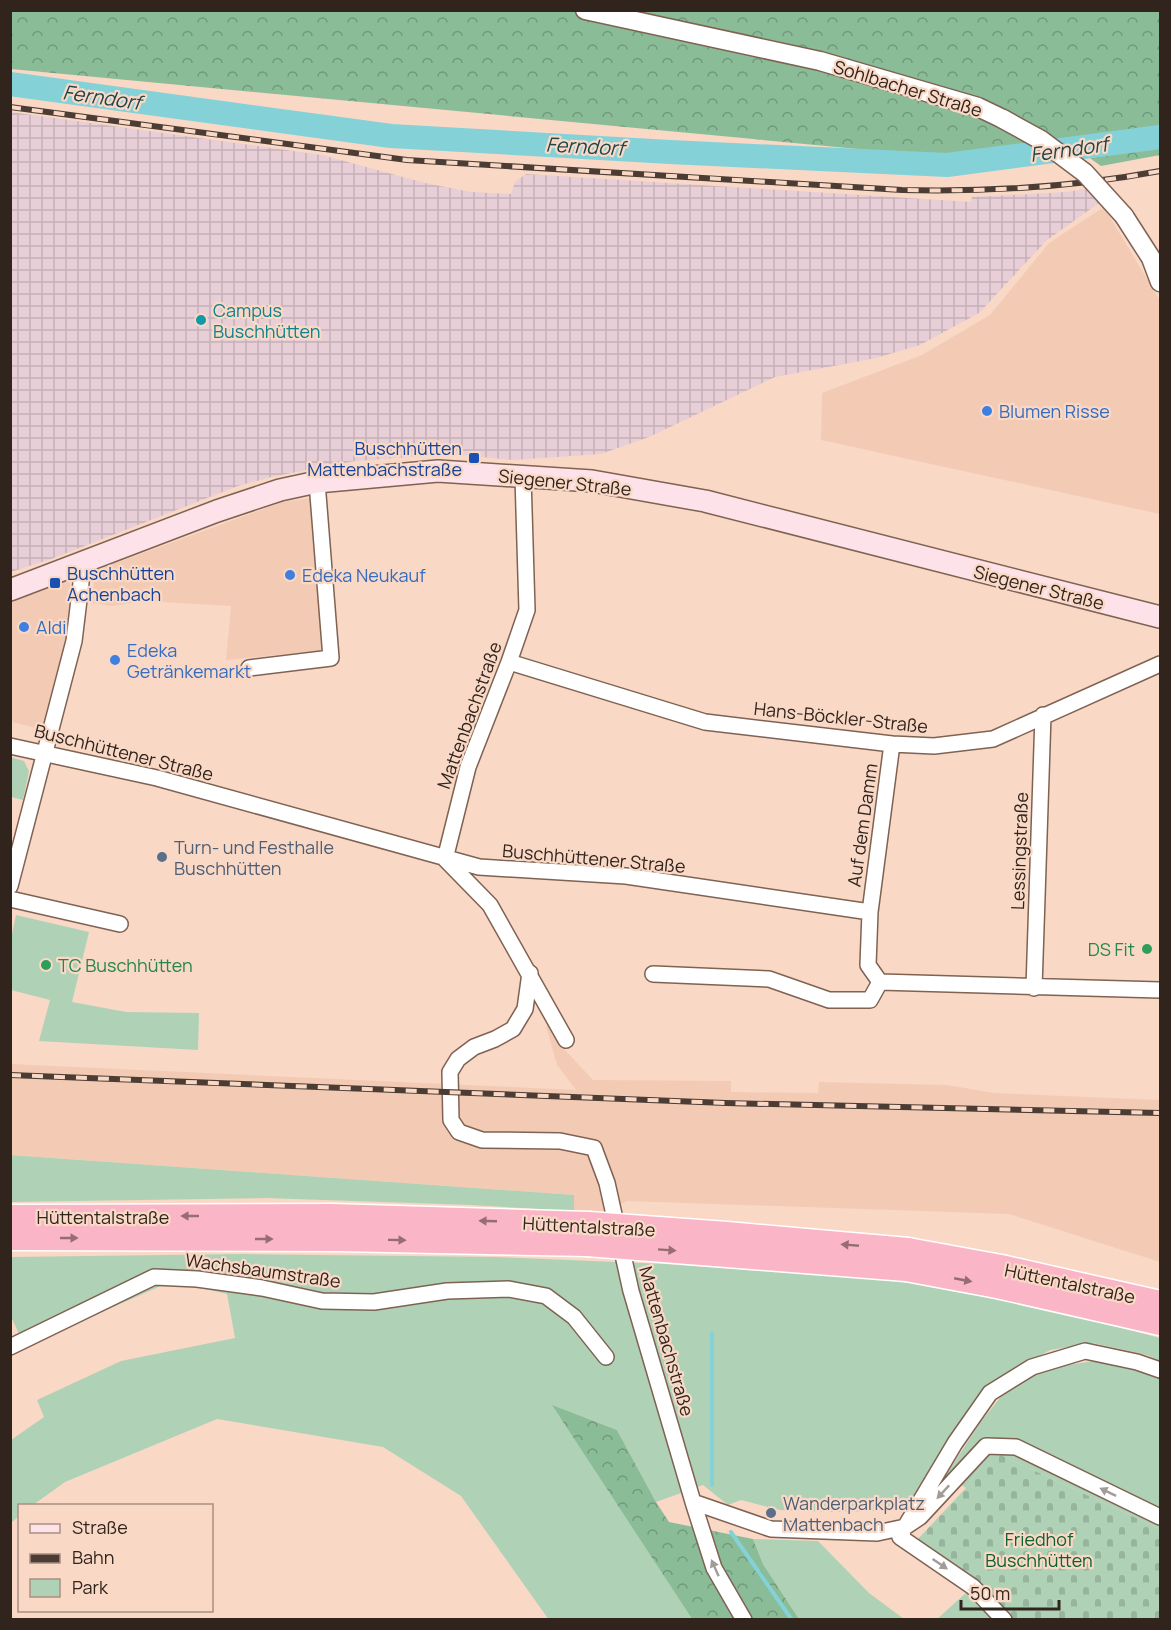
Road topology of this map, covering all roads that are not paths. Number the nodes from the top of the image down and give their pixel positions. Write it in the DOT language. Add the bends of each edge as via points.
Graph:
graph roads {
  1 [pos="585,10"];
  2 [pos="1161,282"];
  3 [pos="524,477"];
  4 [pos="318,482"];
  5 [pos="79,564"];
  6 [pos="10,590"];
  7 [pos="1161,617"];
  8 [pos="510,662"];
  9 [pos="1161,664"];
  10 [pos="249,668"];
  11 [pos="1043,715"];
  12 [pos="892,744"];
  13 [pos="10,746"];
  14 [pos="45,752"];
  15 [pos="445,859"];
  16 [pos="10,886"];
  17 [pos="10,899"];
  18 [pos="870,912"];
  19 [pos="120,924"];
  20 [pos="530,973"];
  21 [pos="653,974"];
  22 [pos="880,982"];
  23 [pos="1034,988"];
  24 [pos="1161,990"];
  25 [pos="566,1040"];
  26 [pos="10,1217"];
  27 [pos="588,1234"];
  28 [pos="10,1238"];
  29 [pos="907,1260"];
  30 [pos="1161,1303"];
  31 [pos="1161,1323"];
  32 [pos="10,1347"];
  33 [pos="606,1357"];
  34 [pos="1161,1370"];
  35 [pos="693,1502"];
  36 [pos="1161,1517"];
  37 [pos="904,1527"];
  38 [pos="744,1620"];
  39 [pos="1004,1620"];
  1 -- 2 [label="street, Sohlbacher Straße, bridge" via="819,61 978,107 1041,140 1085,173 1124,216 1151,258"];
  3 -- 4 [label="main road, Siegener Straße" via="438,471"];
  3 -- 7 [label="main road, Siegener Straße" via="592,481 705,501"];
  3 -- 8 [label="street, Mattenbachstraße" via="527,610"];
  4 -- 5 [label="main road, Siegener Straße" via="245,501"];
  4 -- 10 [label="street" via="331,658"];
  5 -- 6 [label="main road, Siegener Straße"];
  5 -- 14 [label="street" via="81,583 74,641"];
  8 -- 12 [label="street, Hans-Böckler-Straße" via="705,722"];
  8 -- 15 [label="street, Mattenbachstraße" via="468,767"];
  9 -- 11 [label="street, Hans-Böckler-Straße"];
  11 -- 12 [label="street, Hans-Böckler-Straße" via="993,739 934,746"];
  11 -- 23 [label="street, Lessingstraße"];
  12 -- 18 [label="street, Auf dem Damm"];
  13 -- 14 [label="street, Buschhüttener Straße"];
  14 -- 15 [label="street, Buschhüttener Straße" via="157,778"];
  14 -- 16 [label="street"];
  15 -- 18 [label="street, Buschhüttener Straße" via="479,867 626,876"];
  15 -- 20 [label="street" via="490,905"];
  17 -- 19 [label="street"];
  18 -- 22 [label="street" via="868,965"];
  20 -- 25 [label="street"];
  20 -- 35 [label="street, Mattenbachstraße" via="525,1009 513,1029 474,1047 458,1059 450,1072 451,1120 459,1132 482,1140 560,1141 594,1148"];
  21 -- 22 [label="street" via="769,979 829,1000 870,1000"];
  22 -- 23 [label="street"];
  23 -- 24 [label="street"];
  27 -- 26 [label="highway, Hüttentalstraße, one-way" via="333,1216"];
  28 -- 27 [label="highway, Hüttentalstraße, one-way" via="338,1239"];
  27 -- 29 [label="highway, Hüttentalstraße, bridge" via="727,1234"];
  29 -- 30 [label="highway, Hüttentalstraße" via="1001,1267"];
  29 -- 31 [label="highway, Hüttentalstraße, one-way" via="997,1286"];
  32 -- 33 [label="street, Wachsbaumstraße" via="154,1277 262,1288 322,1301 374,1302 447,1291 509,1288 546,1296 574,1317"];
  34 -- 37 [label="street" via="1085,1352 1032,1367 990,1393"];
  35 -- 37 [label="street" via="771,1529 877,1533"];
  38 -- 35 [label="street, Mattenbachstraße, one-way" via="714,1568"];
  36 -- 37 [label="street, one-way" via="1016,1447 986,1446 920,1517"];
  37 -- 39 [label="street, one-way" via="900,1536 974,1587"];
}
